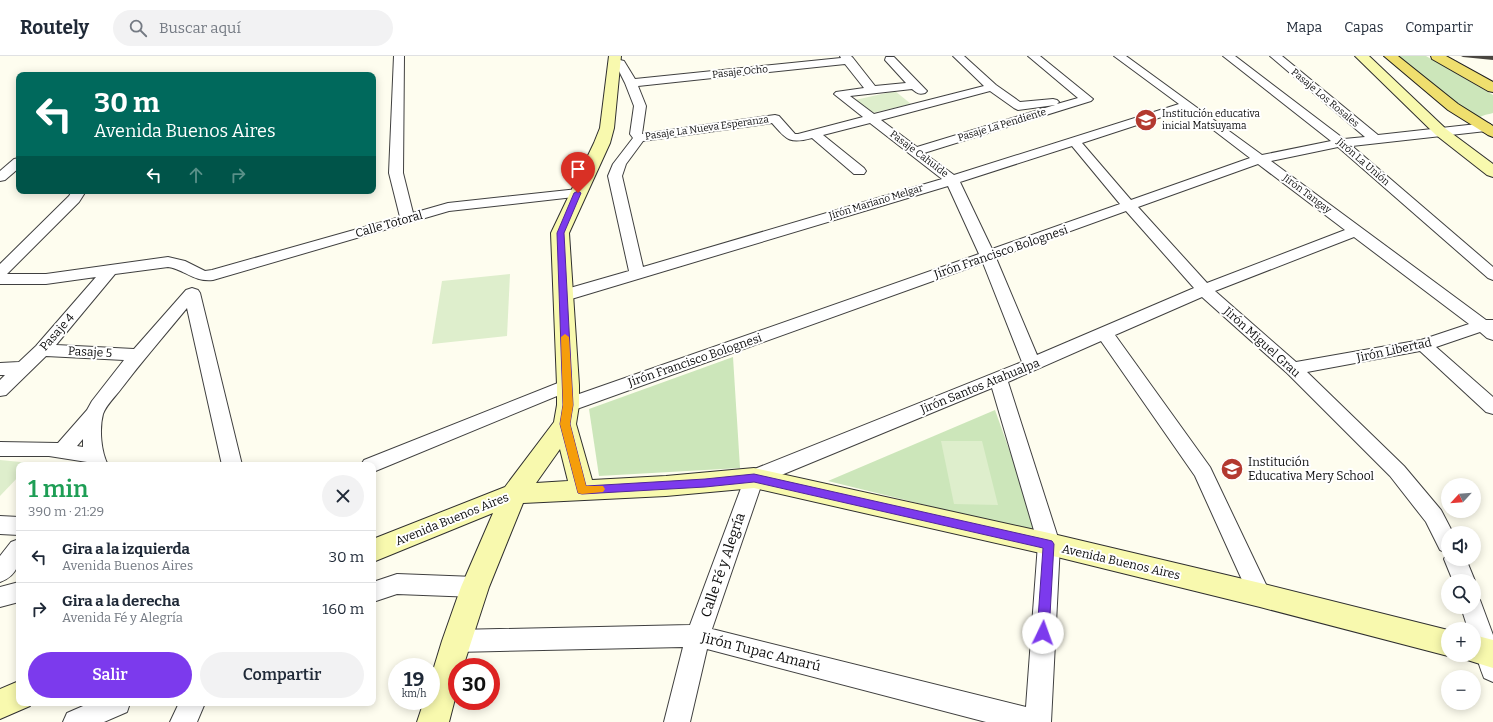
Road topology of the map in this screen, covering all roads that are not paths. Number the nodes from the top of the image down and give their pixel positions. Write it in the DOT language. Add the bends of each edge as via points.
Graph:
graph roads {
  1 [pos="399,56"];
  2 [pos="958,56"];
  3 [pos="1033,56"];
  4 [pos="1119,56"];
  5 [pos="1228,56"];
  6 [pos="1275,56"];
  7 [pos="1361,56"];
  8 [pos="1390,56"];
  9 [pos="1437,56"];
  10 [pos="1442,56"];
  11 [pos="847,58"];
  12 [pos="890,59"];
  13 [pos="614,60"];
  14 [pos="1493,78"];
  15 [pos="631,83"];
  16 [pos="916,86"];
  17 [pos="992,87"];
  18 [pos="1493,88"];
  19 [pos="872,90"];
  20 [pos="1087,99"];
  21 [pos="933,102"];
  22 [pos="1188,105"];
  23 [pos="871,118"];
  24 [pos="1491,126"];
  25 [pos="1441,132"];
  26 [pos="814,134"];
  27 [pos="639,138"];
  28 [pos="1375,139"];
  29 [pos="1074,141"];
  30 [pos="1341,143"];
  31 [pos="916,151"];
  32 [pos="1260,160"];
  33 [pos="16,164"];
  34 [pos="859,171"];
  35 [pos="1493,172"];
  36 [pos="0,177"];
  37 [pos="952,180"];
  38 [pos="578,193"];
  39 [pos="77,194"];
  40 [pos="1130,207"];
  41 [pos="407,218"];
  42 [pos="1356,231"];
  43 [pos="988,257"];
  44 [pos="110,270"];
  45 [pos="0,273"];
  46 [pos="637,274"];
  47 [pos="1493,275"];
  48 [pos="0,279"];
  49 [pos="1204,290"];
  50 [pos="562,296"];
  51 [pos="1489,328"];
  52 [pos="1105,334"];
  53 [pos="1422,345"];
  54 [pos="42,350"];
  55 [pos="138,355"];
  56 [pos="1032,365"];
  57 [pos="22,368"];
  58 [pos="0,369"];
  59 [pos="1293,369"];
  60 [pos="998,379"];
  61 [pos="0,390"];
  62 [pos="567,405"];
  63 [pos="1493,407"];
  64 [pos="93,415"];
  65 [pos="0,449"];
  66 [pos="62,451"];
  67 [pos="95,462"];
  68 [pos="231,462"];
  69 [pos="376,463"];
  70 [pos="754,478"];
  71 [pos="582,490"];
  72 [pos="514,494"];
  73 [pos="0,525"];
  74 [pos="16,526"];
  75 [pos="1441,530"];
  76 [pos="1048,544"];
  77 [pos="376,550"];
  78 [pos="16,552"];
  79 [pos="0,572"];
  80 [pos="475,587"];
  81 [pos="376,591"];
  82 [pos="16,593"];
  83 [pos="1260,595"];
  84 [pos="0,597"];
  85 [pos="1474,614"];
  86 [pos="698,636"];
  87 [pos="456,641"];
  88 [pos="1441,641"];
  89 [pos="1486,657"];
  90 [pos="16,697"];
  91 [pos="0,704"];
  92 [pos="111,706"];
  93 [pos="191,706"];
  94 [pos="76,722"];
  95 [pos="183,722"];
  96 [pos="433,722"];
  97 [pos="676,722"];
  98 [pos="1035,722"];
  99 [pos="1038,722"];
  1 -- 41 [label="street" via="396,173"];
  2 -- 17 [label="street"];
  3 -- 20 [label="street"];
  4 -- 22 [label="street, Jirón Tangay"];
  5 -- 30 [label="street, Jirón La Unión"];
  6 -- 28 [label="street, Pasaje Los Rosales"];
  7 -- 25 [label="main road"];
  8 -- 24 [label="main road" via="1453,107"];
  9 -- 18 [label="main road"];
  10 -- 14 [label="main road"];
  11 -- 15 [label="street, Pasaje Ocho"];
  11 -- 19 [label="street"];
  12 -- 16 [label="street"];
  13 -- 15 [label="street, Pasaje La Nueva Esperanza" via="620,63"];
  13 -- 38 [label="main road" via="607,128"];
  15 -- 27 [label="street, Pasaje La Nueva Esperanza" via="640,106 636,134"];
  16 -- 19 [label="street"];
  16 -- 21 [label="street"];
  17 -- 20 [label="street" via="1018,106"];
  17 -- 21 [label="street, Pasaje La Nueva Esperanza"];
  19 -- 23 [label="street, Pasaje Cahuide" via="840,94"];
  20 -- 31 [label="street, Pasaje La Pendiente"];
  21 -- 23 [label="street, Pasaje La Nueva Esperanza"];
  22 -- 29 [label="street, Jirón Mariano Melgar"];
  22 -- 32 [label="street, Jirón Tangay"];
  23 -- 26 [label="street, Pasaje La Nueva Esperanza"];
  23 -- 31 [label="street, Pasaje Cahuide"];
  24 -- 25 [label="street, Jirón Francisco Bolognesi"];
  25 -- 28 [label="street, Jirón Francisco Bolognesi"];
  25 -- 35 [label="main road"];
  26 -- 27 [label="street, Pasaje La Nueva Esperanza" via="791,137 775,118"];
  26 -- 34 [label="street"];
  27 -- 46 [label="street" via="617,166 615,176"];
  28 -- 30 [label="street, Jirón Francisco Bolognesi"];
  29 -- 37 [label="street, Jirón Mariano Melgar"];
  29 -- 40 [label="street, Jirón Miguel Grau"];
  30 -- 32 [label="street, Jirón Francisco Bolognesi"];
  30 -- 47 [label="street, Jirón La Unión"];
  31 -- 37 [label="street, Pasaje Cahuide"];
  32 -- 40 [label="street, Jirón Francisco Bolognesi"];
  32 -- 42 [label="street, Jirón Tangay"];
  33 -- 36 [label="street"];
  37 -- 43 [label="street, Pasaje Cahuide"];
  37 -- 46 [label="street, Jirón Mariano Melgar"];
  38 -- 41 [label="street, Calle Totoral" via="448,206"];
  38 -- 50 [label="main road" via="560,233"];
  39 -- 45 [label="street"];
  40 -- 43 [label="street, Jirón Francisco Bolognesi"];
  40 -- 49 [label="street, Jirón Miguel Grau"];
  41 -- 44 [label="street, Calle Totoral" via="221,273 203,276 180,264 168,262"];
  42 -- 49 [label="street, Jirón Santos Atahualpa"];
  42 -- 51 [label="street, Jirón Tangay"];
  43 -- 56 [label="street, Pasaje Cahuide"];
  43 -- 62 [label="street, Jirón Francisco Bolognesi"];
  44 -- 48 [label="street" via="46,279"];
  44 -- 54 [label="street, Pasaje 4"];
  46 -- 50 [label="street, Jirón Mariano Melgar"];
  49 -- 52 [label="street, Jirón Santos Atahualpa"];
  49 -- 59 [label="street, Jirón Miguel Grau"];
  50 -- 62 [label="main road"];
  51 -- 53 [label="street, Jirón Libertad"];
  52 -- 56 [label="street, Jirón Santos Atahualpa"];
  52 -- 83 [label="street" via="1203,472"];
  53 -- 59 [label="street, Jirón Libertad"];
  53 -- 63 [label="street"];
  54 -- 55 [label="street, Pasaje 5"];
  54 -- 57 [label="street, Pasaje 4"];
  55 -- 64 [label="street"];
  55 -- 68 [label="street" via="192,293"];
  56 -- 60 [label="street, Jirón Santos Atahualpa"];
  57 -- 58 [label="street"];
  57 -- 61 [label="street, Pasaje 4"];
  59 -- 75 [label="street, Jirón Miguel Grau" via="1397,471 1434,516"];
  60 -- 70 [label="street, Jirón Santos Atahualpa"];
  60 -- 76 [label="street"];
  62 -- 69 [label="street, Jirón Francisco Bolognesi"];
  62 -- 71 [label="main road"];
  62 -- 72 [label="main road"];
  64 -- 66 [label="street"];
  64 -- 67 [label="street"];
  65 -- 66 [label="street"];
  66 -- 67 [label="street"];
  70 -- 71 [label="main road, Avenida Buenos Aires"];
  70 -- 76 [label="main road, Avenida Buenos Aires"];
  70 -- 86 [label="street, Calle Fé y Alegría"];
  71 -- 72 [label="main road, Avenida Buenos Aires"];
  72 -- 77 [label="main road, Avenida Buenos Aires"];
  72 -- 80 [label="main road"];
  73 -- 74 [label="street"];
  76 -- 83 [label="main road, Avenida Buenos Aires"];
  76 -- 99 [label="street"];
  78 -- 79 [label="street"];
  80 -- 81 [label="street" via="398,584"];
  80 -- 87 [label="main road"];
  82 -- 84 [label="street"];
  83 -- 88 [label="main road, Avenida Buenos Aires"];
  85 -- 89 [label="street"];
  86 -- 87 [label="street, Jirón Tupac Amarú"];
  86 -- 97 [label="street, Calle Fé y Alegría"];
  86 -- 98 [label="street, Jirón Tupac Amarú"];
  87 -- 96 [label="main road"];
  90 -- 91 [label="main road"];
  92 -- 94 [label="street"];
  93 -- 95 [label="street"];
}
